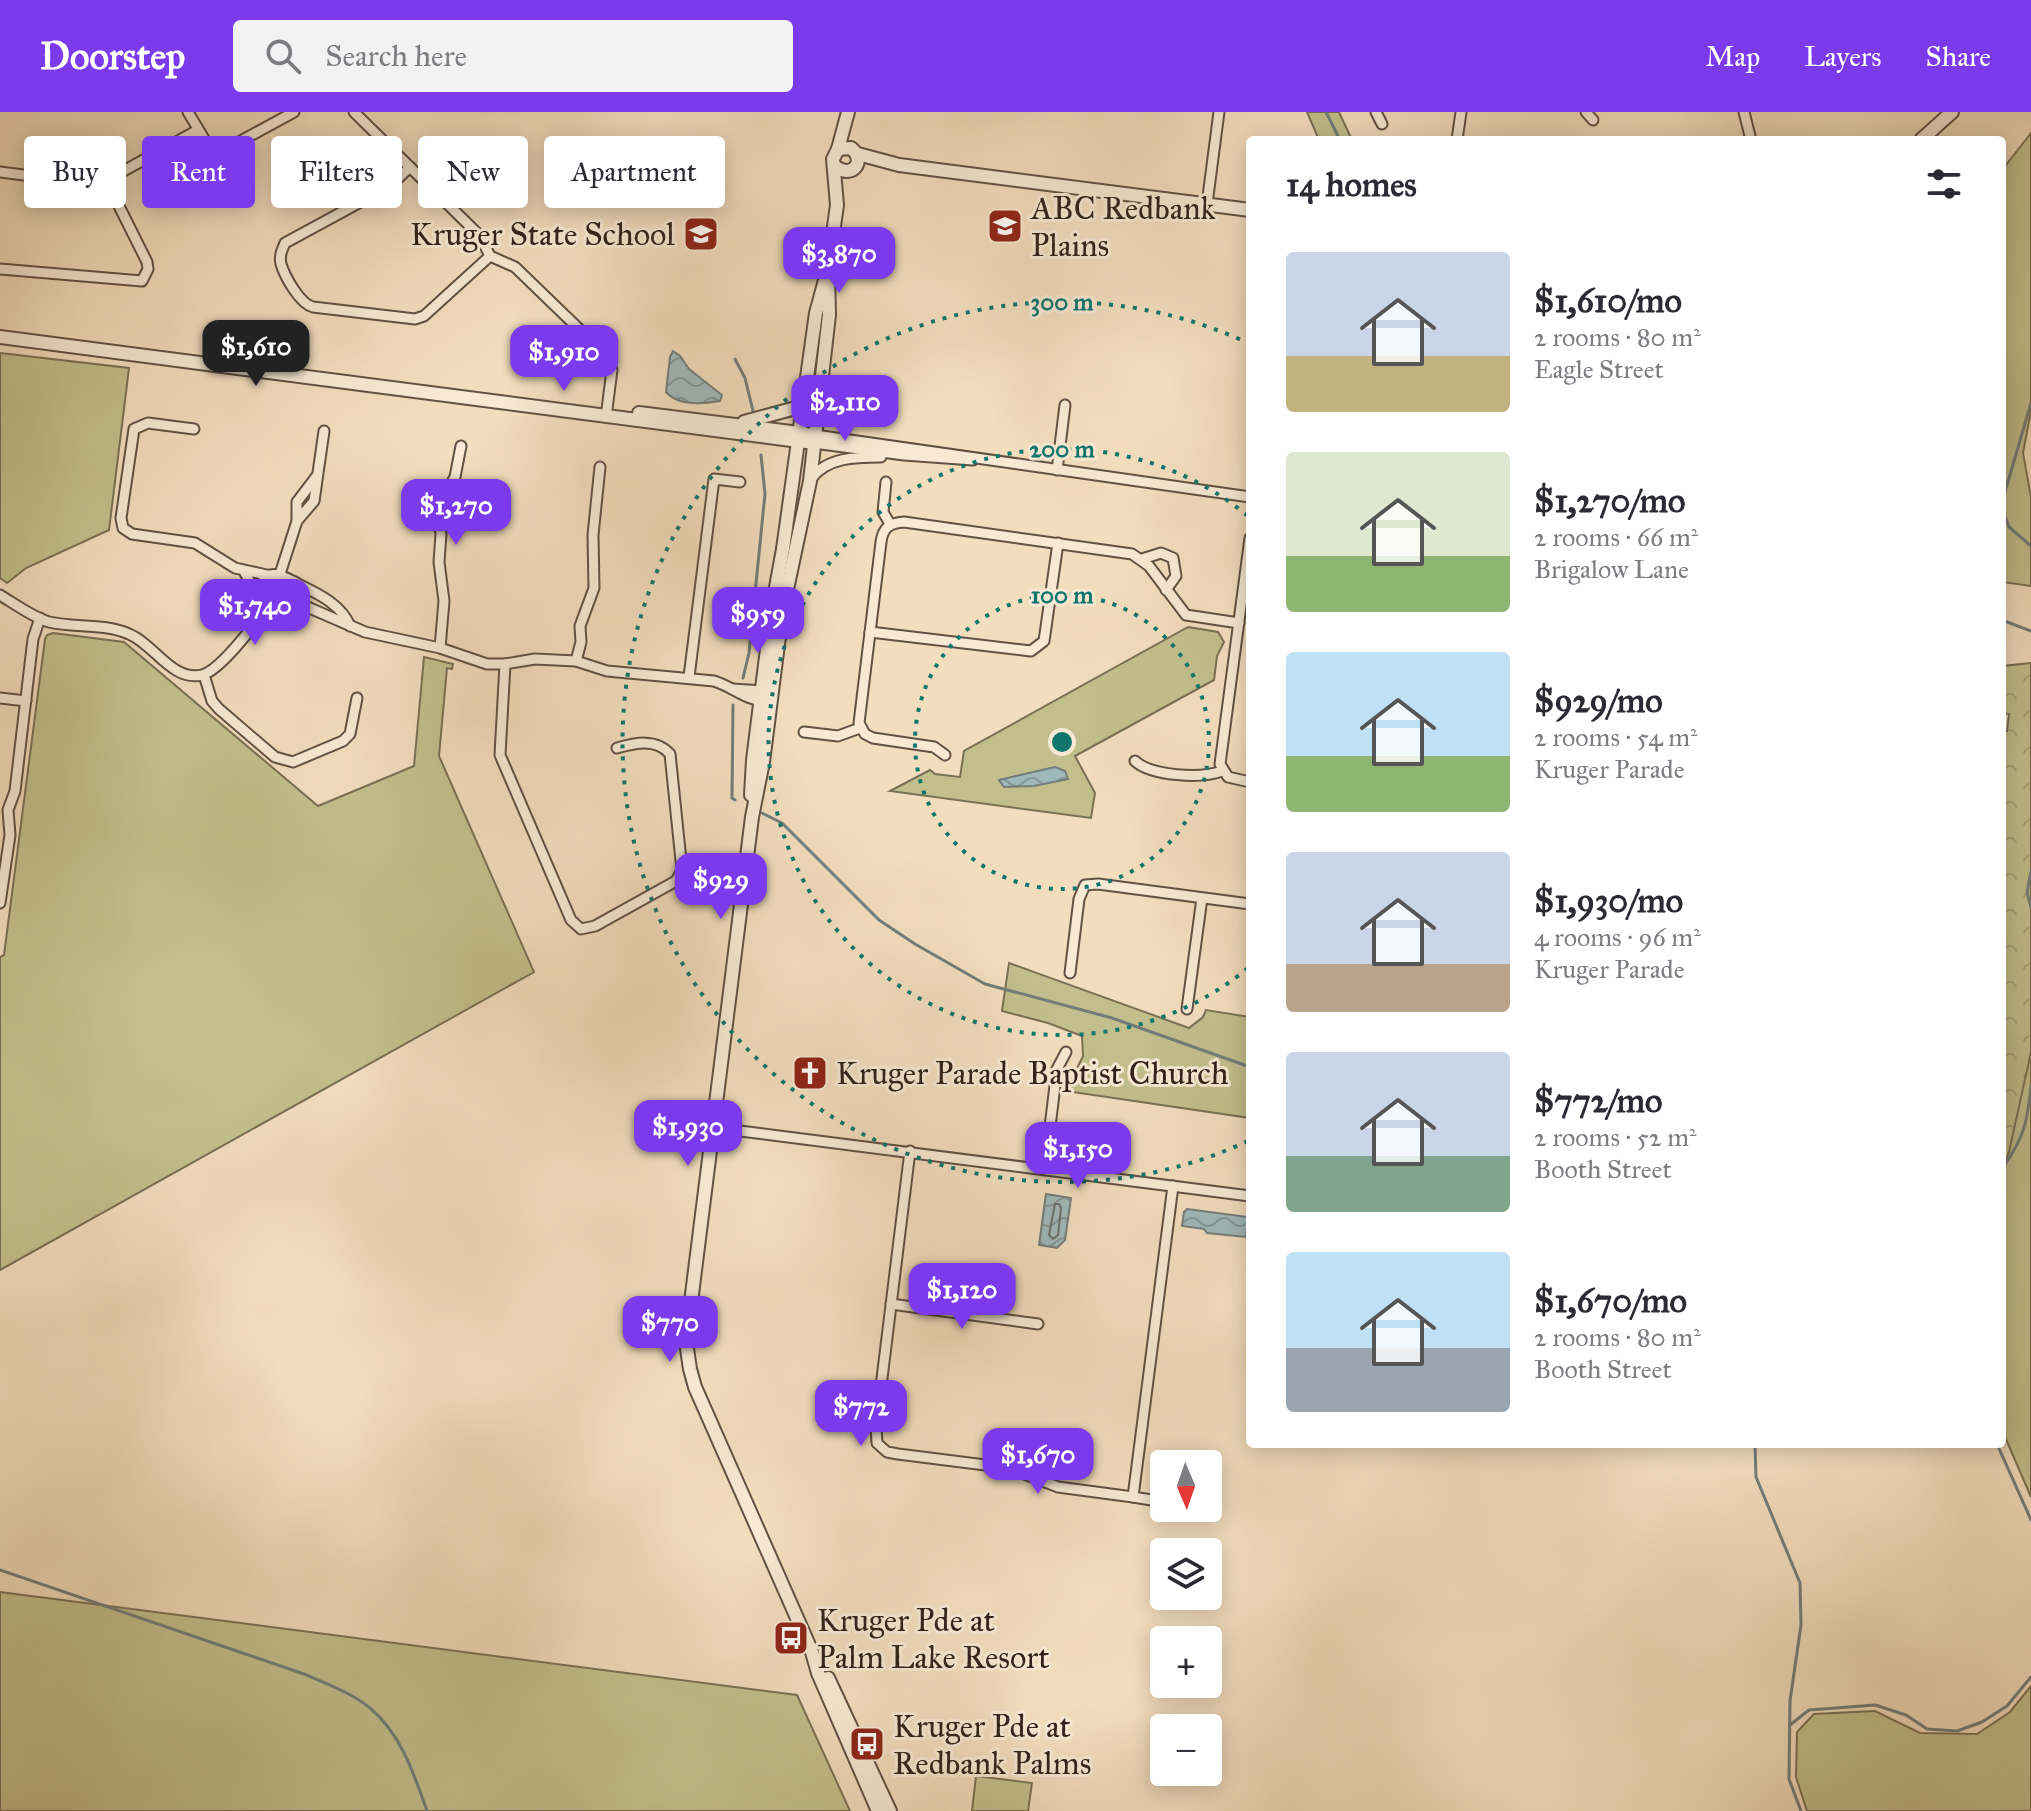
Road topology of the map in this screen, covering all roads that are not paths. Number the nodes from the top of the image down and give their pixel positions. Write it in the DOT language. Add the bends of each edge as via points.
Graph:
graph roads {
  1 [pos="188,112"];
  2 [pos="294,112"];
  3 [pos="354,112"];
  4 [pos="848,112"];
  5 [pos="1219,112"];
  6 [pos="1376,112"];
  7 [pos="1461,112"];
  8 [pos="1744,112"];
  9 [pos="1952,112"];
  10 [pos="1382,124"];
  11 [pos="198,130"];
  12 [pos="1458,136"];
  13 [pos="1750,136"];
  14 [pos="1925,136"];
  15 [pos="838,149"];
  16 [pos="854,161"];
  17 [pos="410,167"];
  18 [pos="836,167"];
  19 [pos="126,170"];
  20 [pos="0,172"];
  21 [pos="24,175"];
  22 [pos="1207,204"];
  23 [pos="837,205"];
  24 [pos="120,208"];
  25 [pos="1246,209"];
  26 [pos="490,256"];
  27 [pos="0,269"];
  28 [pos="828,269"];
  29 [pos="0,337"];
  30 [pos="1065,405"];
  31 [pos="803,406"];
  32 [pos="607,413"];
  33 [pos="734,424"];
  34 [pos="194,429"];
  35 [pos="324,431"];
  36 [pos="799,437"];
  37 [pos="814,439"];
  38 [pos="461,446"];
  39 [pos="904,455"];
  40 [pos="980,460"];
  41 [pos="600,467"];
  42 [pos="1057,470"];
  43 [pos="810,481"];
  44 [pos="740,482"];
  45 [pos="886,482"];
  46 [pos="1246,496"];
  47 [pos="890,524"];
  48 [pos="1058,543"];
  49 [pos="1142,559"];
  50 [pos="1246,569"];
  51 [pos="245,573"];
  52 [pos="275,575"];
  53 [pos="295,582"];
  54 [pos="1166,590"];
  55 [pos="259,594"];
  56 [pos="0,595"];
  57 [pos="293,607"];
  58 [pos="266,609"];
  59 [pos="40,618"];
  60 [pos="1239,623"];
  61 [pos="350,626"];
  62 [pos="870,632"];
  63 [pos="440,648"];
  64 [pos="576,661"];
  65 [pos="505,664"];
  66 [pos="204,675"];
  67 [pos="689,677"];
  68 [pos="766,696"];
  69 [pos="0,698"];
  70 [pos="357,698"];
  71 [pos="26,701"];
  72 [pos="860,728"];
  73 [pos="804,732"];
  74 [pos="617,748"];
  75 [pos="945,755"];
  76 [pos="1135,761"];
  77 [pos="1222,771"];
  78 [pos="1246,782"];
  79 [pos="4,810"];
  80 [pos="1202,898"];
  81 [pos="0,903"];
  82 [pos="1246,904"];
  83 [pos="1070,973"];
  84 [pos="1187,1009"];
  85 [pos="1066,1052"];
  86 [pos="693,1125"];
  87 [pos="712,1127"];
  88 [pos="910,1151"];
  89 [pos="1045,1168"];
  90 [pos="1173,1186"];
  91 [pos="1246,1195"];
  92 [pos="891,1304"];
  93 [pos="1038,1324"];
  94 [pos="1133,1497"];
  95 [pos="1150,1500"];
  96 [pos="812,1652"];
  97 [pos="878,1811"];
  98 [pos="890,1811"];
  1 -- 11 [label="street"];
  2 -- 11 [label="street" via="217,151"];
  3 -- 17 [label="street"];
  4 -- 15 [label="street"];
  4 -- 16 [label="street"];
  5 -- 22 [label="street"];
  6 -- 10 [label="street"];
  7 -- 12 [label="street"];
  8 -- 13 [label="street"];
  9 -- 14 [label="street"];
  11 -- 19 [label="street"];
  15 -- 16 [label="street" via="848,147"];
  15 -- 18 [label="street"];
  16 -- 18 [label="street" via="842,171"];
  16 -- 22 [label="street"];
  16 -- 23 [label="street"];
  17 -- 26 [label="street" via="480,236"];
  17 -- 26 [label="street" via="390,186 285,243 281,264 303,303 415,319"];
  18 -- 23 [label="street"];
  20 -- 21 [label="street"];
  22 -- 25 [label="street"];
  23 -- 28 [label="street"];
  24 -- 27 [label="street" via="147,262 142,281"];
  26 -- 32 [label="street" via="515,267 608,357 612,370"];
  28 -- 31 [label="street"];
  28 -- 37 [label="street" via="829,315"];
  29 -- 32 [label="street"];
  30 -- 42 [label="street"];
  31 -- 33 [label="street"];
  31 -- 36 [label="street"];
  32 -- 33 [label="street"];
  32 -- 36 [label="street"];
  33 -- 36 [label="street"];
  34 -- 51 [label="street" via="148,423 134,429 122,523 132,534 195,543"];
  35 -- 52 [label="street" via="314,501 297,521"];
  36 -- 37 [label="street"];
  36 -- 68 [label="street"];
  37 -- 39 [label="street"];
  37 -- 40 [label="street" via="927,449"];
  37 -- 43 [label="street"];
  38 -- 63 [label="street" via="455,477 437,509 444,601"];
  39 -- 40 [label="street"];
  39 -- 43 [label="street" via="830,463"];
  40 -- 42 [label="street"];
  41 -- 64 [label="street" via="594,588 580,626"];
  42 -- 46 [label="street"];
  43 -- 68 [label="street"];
  44 -- 67 [label="street" via="714,479"];
  45 -- 47 [label="street" via="883,512"];
  47 -- 48 [label="street"];
  47 -- 62 [label="street" via="882,535"];
  48 -- 49 [label="street" via="1118,550"];
  48 -- 62 [label="street" via="1047,631 1031,651"];
  49 -- 54 [label="street"];
  49 -- 54 [label="street" via="1161,553 1173,558 1176,576"];
  50 -- 60 [label="street"];
  51 -- 52 [label="street"];
  51 -- 55 [label="street"];
  52 -- 53 [label="street"];
  52 -- 55 [label="street" via="261,585"];
  53 -- 57 [label="street" via="299,596"];
  53 -- 61 [label="street" via="337,607"];
  54 -- 60 [label="street" via="1186,615"];
  55 -- 58 [label="street"];
  56 -- 59 [label="street"];
  57 -- 58 [label="street" via="279,613"];
  57 -- 61 [label="street" via="314,609"];
  58 -- 66 [label="street"];
  59 -- 66 [label="street" via="126,632 178,672"];
  59 -- 71 [label="street"];
  60 -- 77 [label="street"];
  61 -- 63 [label="street"];
  62 -- 72 [label="street"];
  63 -- 65 [label="street" via="487,664"];
  64 -- 65 [label="street"];
  64 -- 67 [label="street" via="607,671"];
  65 -- 74 [label="street" via="500,755 571,920 581,929 676,881 682,870 670,754 651,743"];
  66 -- 70 [label="street" via="219,709 286,762 343,741 350,734"];
  67 -- 68 [label="street" via="714,681 749,699"];
  68 -- 87 [label="street" via="757,802"];
  69 -- 71 [label="street"];
  71 -- 79 [label="street" via="15,791"];
  72 -- 73 [label="street" via="838,736"];
  72 -- 75 [label="street" via="873,738 934,747"];
  76 -- 77 [label="street" via="1143,768 1202,776"];
  77 -- 78 [label="street"];
  79 -- 81 [label="street" via="10,835"];
  80 -- 82 [label="street"];
  80 -- 83 [label="street" via="1085,885"];
  80 -- 84 [label="street"];
  85 -- 89 [label="street" via="1057,1069"];
  86 -- 87 [label="street"];
  87 -- 88 [label="street"];
  87 -- 96 [label="street" via="686,1333 688,1360 695,1387"];
  88 -- 89 [label="street"];
  88 -- 92 [label="street"];
  89 -- 90 [label="street"];
  90 -- 91 [label="street"];
  90 -- 94 [label="street"];
  92 -- 93 [label="street"];
  92 -- 94 [label="street" via="875,1436 881,1448 1009,1468 1067,1489"];
  94 -- 95 [label="street"];
  96 -- 97 [label="street"];
  96 -- 98 [label="street"];
}
